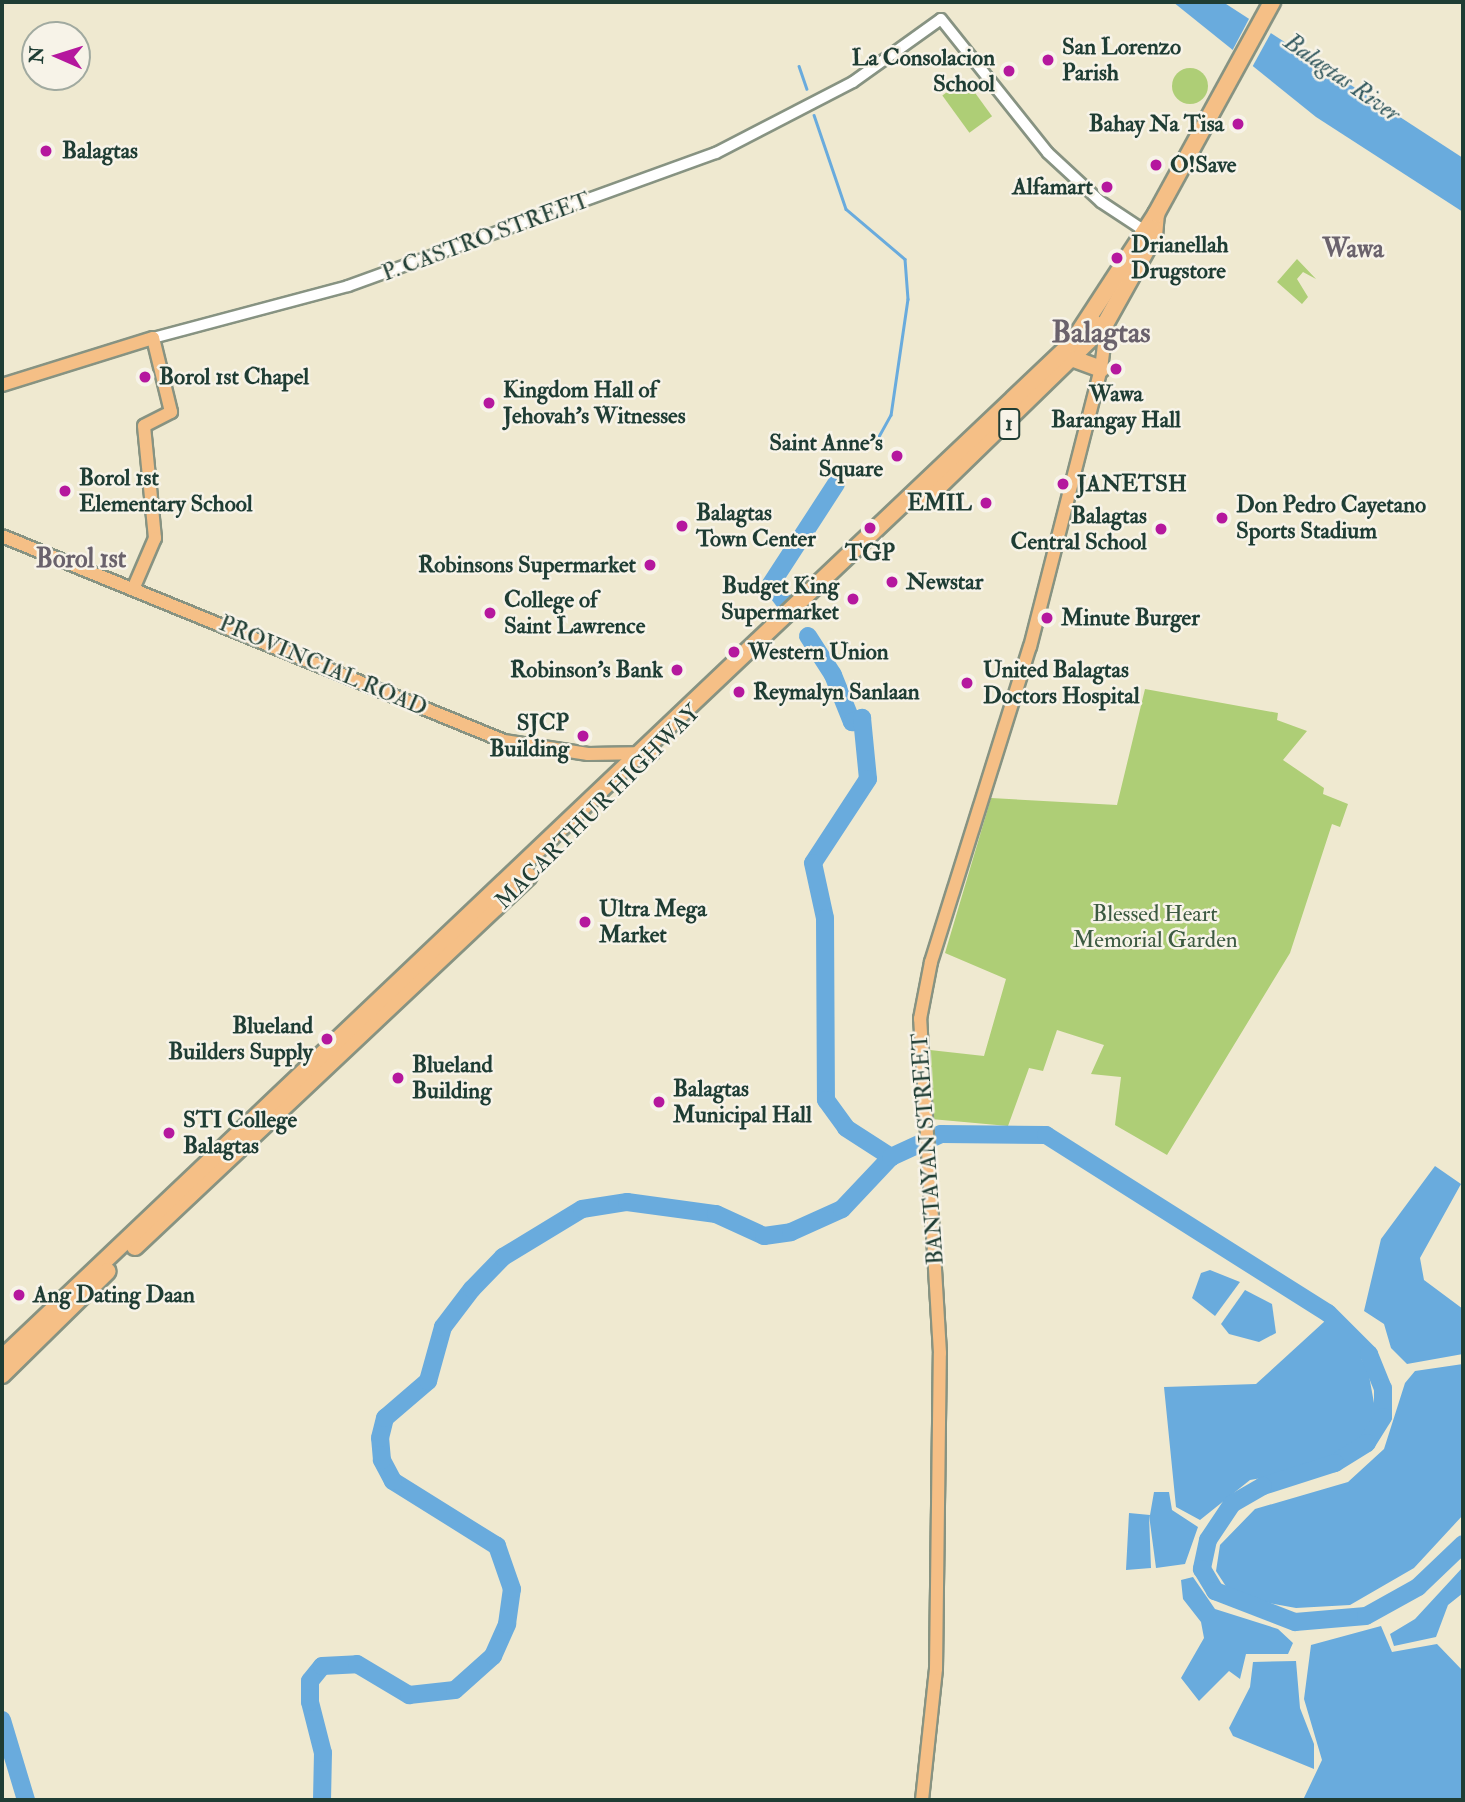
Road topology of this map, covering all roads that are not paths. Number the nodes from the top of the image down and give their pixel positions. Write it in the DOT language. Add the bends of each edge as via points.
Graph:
graph roads {
  1 [pos="1270,6"];
  2 [pos="1148,233"];
  3 [pos="1099,323"];
  4 [pos="153,338"];
  5 [pos="1074,359"];
  6 [pos="1101,369"];
  7 [pos="2,385"];
  8 [pos="2,536"];
  9 [pos="134,587"];
  10 [pos="797,613"];
  11 [pos="649,750"];
  12 [pos="2,1358"];
  13 [pos="2,1375"];
  14 [pos="922,1800"];
  1 -- 2 [label="highway, MACARTHUR HIGHWAY / 1"];
  2 -- 3 [label="highway, MACARTHUR HIGHWAY / 1"];
  2 -- 4 [label="street, P. CASTRO STREET" via="1048,153 941,19 853,82 716,153 360,282"];
  3 -- 5 [label="highway, MACARTHUR HIGHWAY / 1"];
  3 -- 6 [label="main road, BANTAYAN STREET"];
  3 -- 10 [label="highway, MACARTHUR HIGHWAY / 1"];
  4 -- 7 [label="main road, P. CASTRO STREET"];
  4 -- 9 [label="main road" via="171,412 144,426 155,538"];
  5 -- 6 [label="highway"];
  5 -- 10 [label="highway, MACARTHUR HIGHWAY / 1"];
  6 -- 14 [label="main road, BANTAYAN STREET" via="1030,647 931,962 918,1052 940,1353 936,1669"];
  8 -- 9 [label="main road, PROVINCIAL ROAD"];
  9 -- 11 [label="main road, PROVINCIAL ROAD" via="504,741 588,754"];
  10 -- 11 [label="highway, MACARTHUR HIGHWAY / 1"];
  11 -- 12 [label="highway, MACARTHUR HIGHWAY / 1"];
  11 -- 13 [label="highway, MACARTHUR HIGHWAY / 1"];
}
